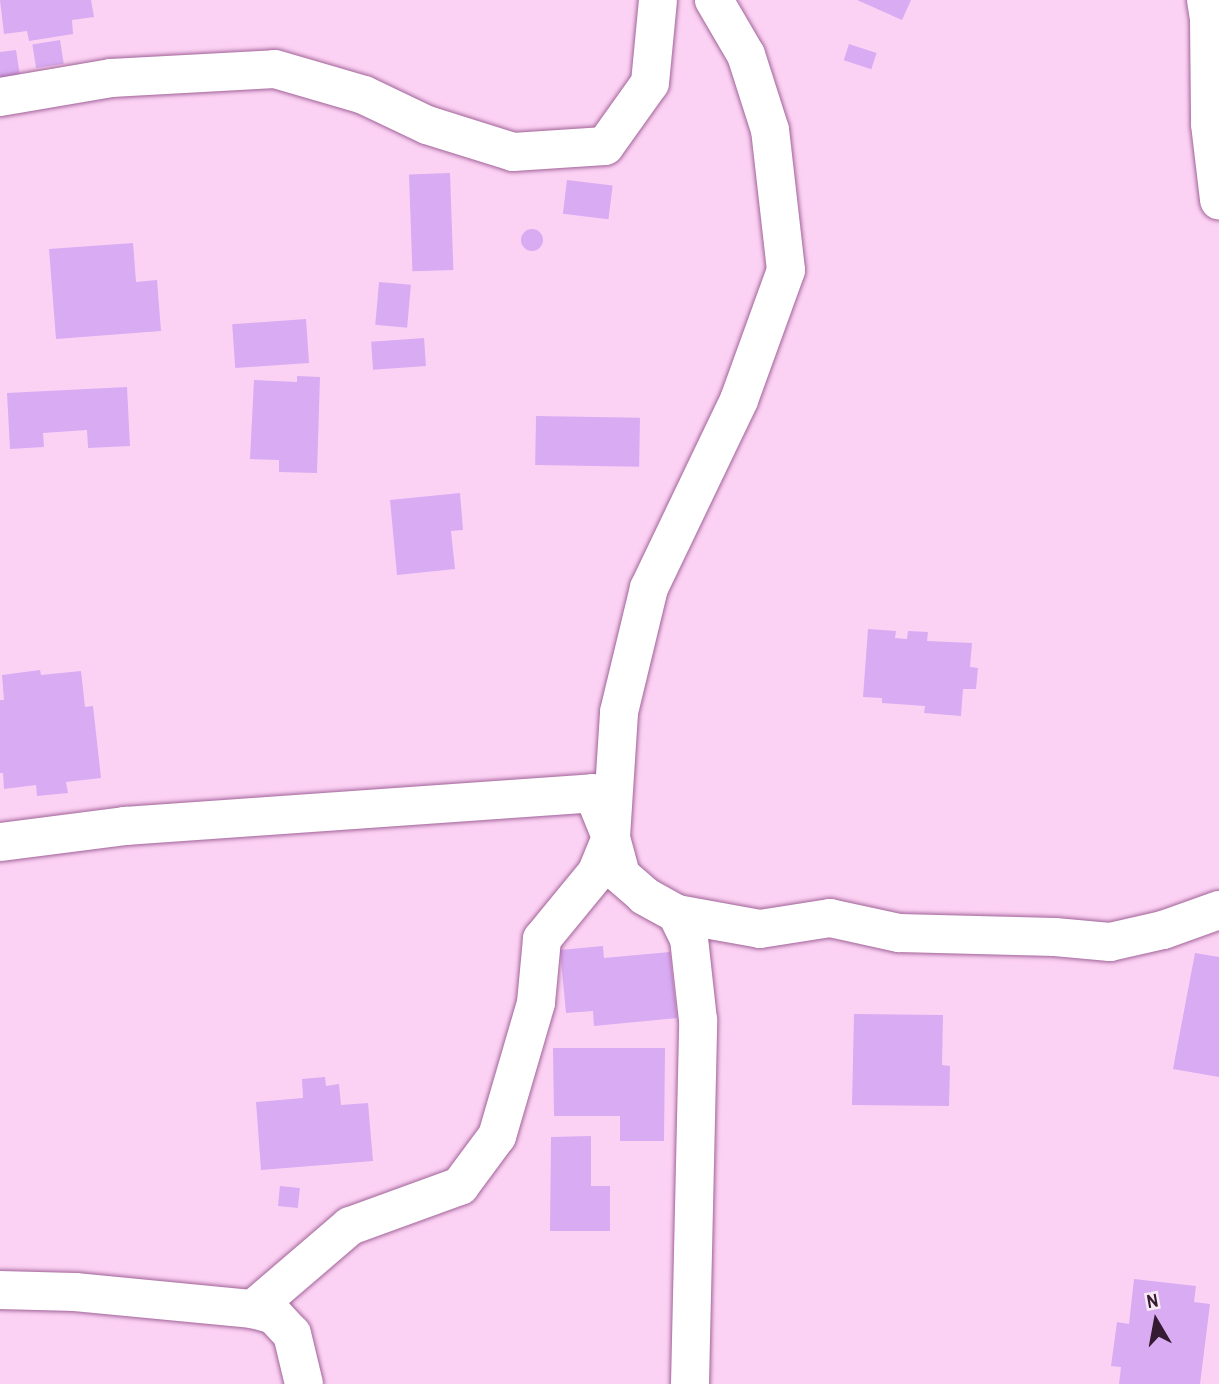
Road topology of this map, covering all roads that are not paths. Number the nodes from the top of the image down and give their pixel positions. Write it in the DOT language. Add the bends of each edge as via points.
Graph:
graph roads {
  1 [pos="658,0"];
  2 [pos="713,0"];
  3 [pos="1206,0"];
  4 [pos="0,97"];
  5 [pos="1219,200"];
  6 [pos="611,837"];
  7 [pos="0,842"];
  8 [pos="1219,910"];
  9 [pos="677,914"];
  10 [pos="0,1290"];
  11 [pos="253,1309"];
  12 [pos="304,1384"];
  13 [pos="690,1384"];
  1 -- 4 [label="street" via="650,83 605,146 513,152 427,125 364,95 275,69 111,78"];
  2 -- 6 [label="street" via="746,55 770,130 786,270 739,400 649,588 619,712"];
  3 -- 5 [label="street" via="1210,124"];
  6 -- 7 [label="street" via="593,793 125,826"];
  6 -- 9 [label="street" via="621,875 645,896"];
  6 -- 11 [label="street" via="597,872 542,939 536,1003 497,1136 460,1186 350,1226"];
  8 -- 9 [label="street" via="1110,942 899,933 831,918 760,929"];
  9 -- 13 [label="street" via="689,939 698,1020"];
  10 -- 11 [label="street" via="75,1292"];
  11 -- 12 [label="street" via="274,1315 292,1334"];
}
